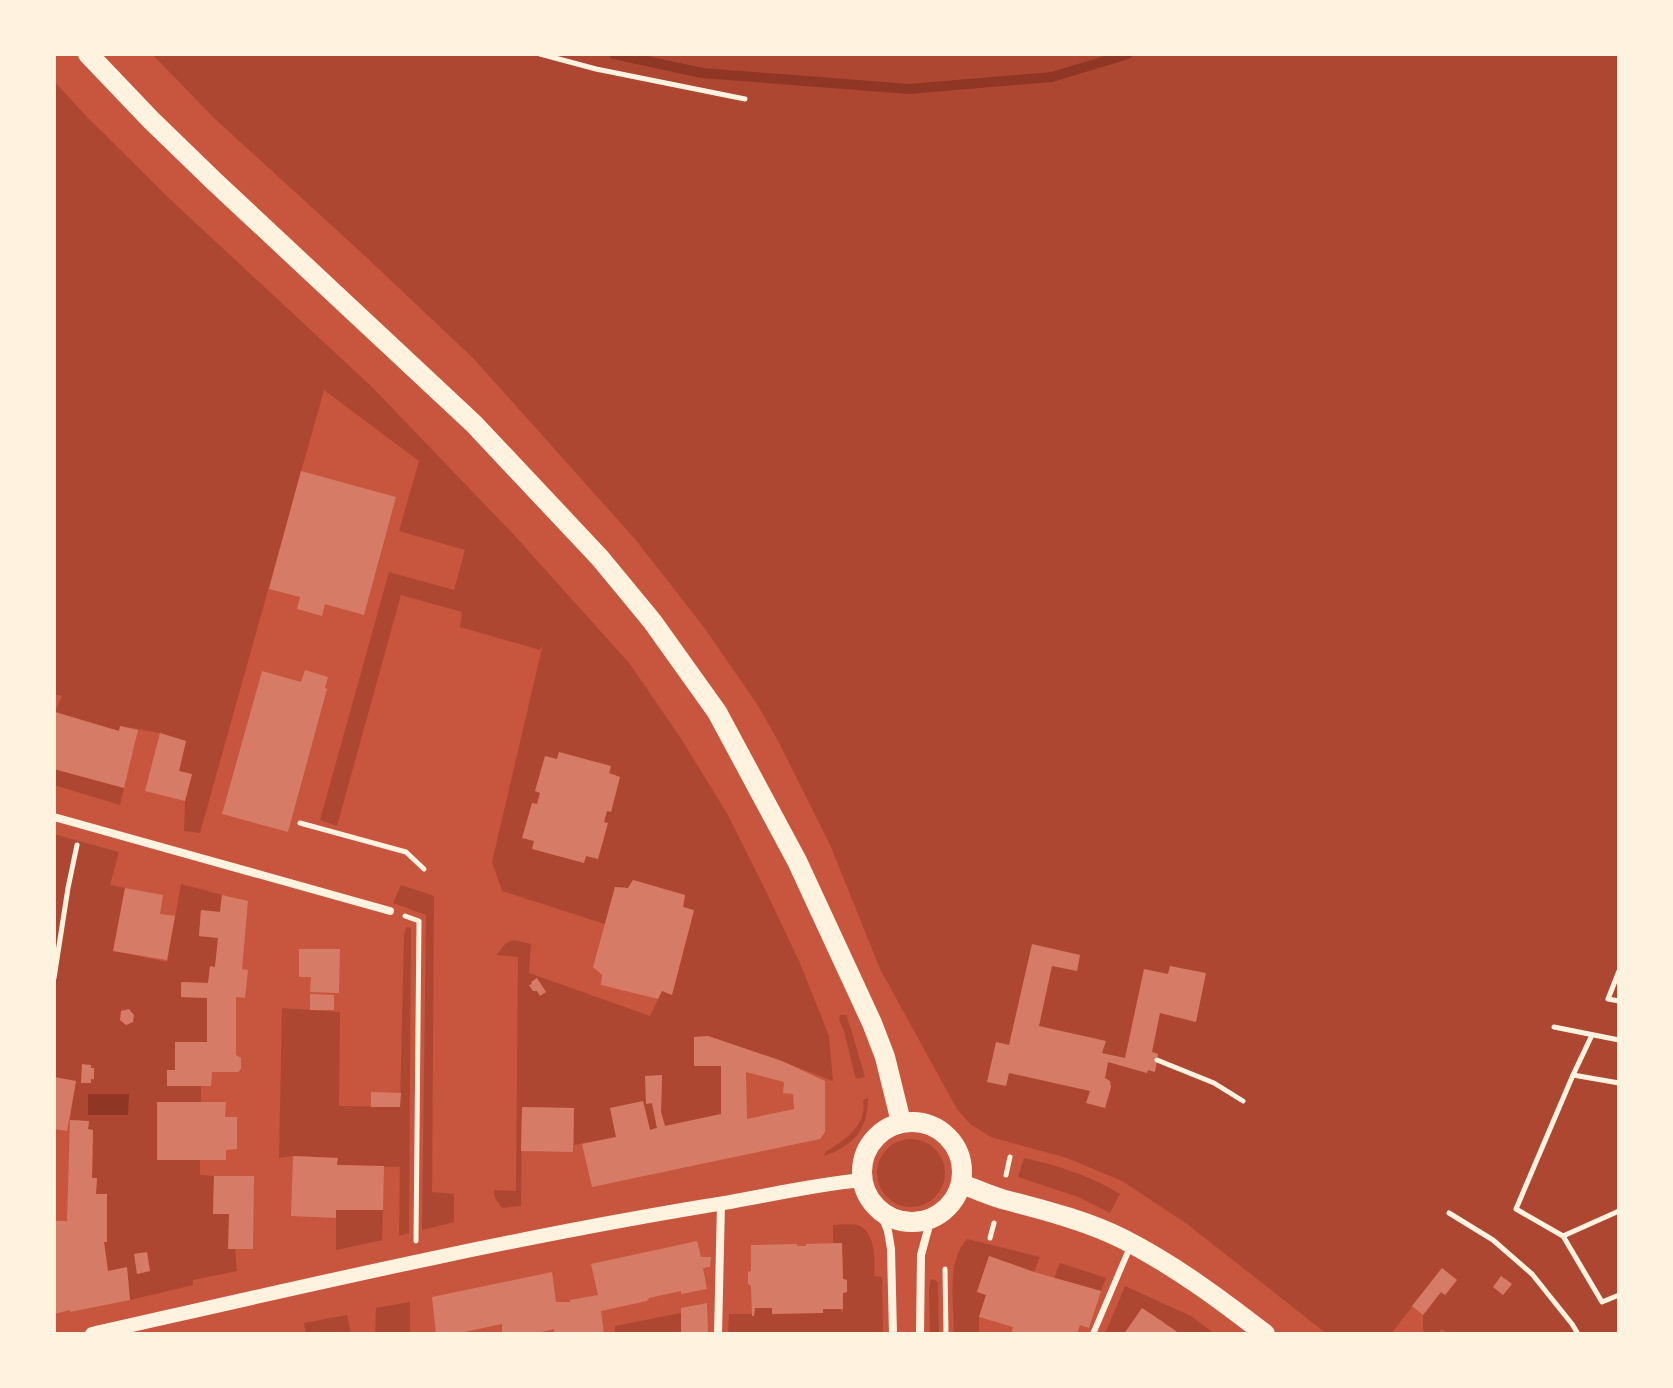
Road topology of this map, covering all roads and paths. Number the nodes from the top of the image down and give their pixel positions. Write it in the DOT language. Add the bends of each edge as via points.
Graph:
graph roads {
  1 [pos="88,54"];
  2 [pos="540,54"];
  3 [pos="745,99"];
  4 [pos="54,817"];
  5 [pos="300,823"];
  6 [pos="78,839"];
  7 [pos="424,869"];
  8 [pos="390,911"];
  9 [pos="419,921"];
  10 [pos="1619,971"];
  11 [pos="54,978"];
  12 [pos="1619,1001"];
  13 [pos="1554,1027"];
  14 [pos="1592,1035"];
  15 [pos="1619,1040"];
  16 [pos="1157,1060"];
  17 [pos="1573,1075"];
  18 [pos="1619,1083"];
  19 [pos="1243,1101"];
  20 [pos="901,1122"];
  21 [pos="862,1180"];
  22 [pos="962,1184"];
  23 [pos="721,1204"];
  24 [pos="880,1211"];
  25 [pos="1619,1211"];
  26 [pos="1449,1213"];
  27 [pos="931,1218"];
  28 [pos="1563,1236"];
  29 [pos="1131,1244"];
  30 [pos="416,1262"];
  31 [pos="945,1269"];
  32 [pos="1619,1295"];
  33 [pos="92,1334"];
  34 [pos="718,1334"];
  35 [pos="893,1334"];
  36 [pos="920,1334"];
  37 [pos="946,1334"];
  38 [pos="1093,1334"];
  39 [pos="1265,1334"];
  40 [pos="1578,1334"];
  1 -- 20 [label="main road" via="215,182 474,424 652,621 717,712 797,861 872,1023"];
  2 -- 3 [label="path"];
  4 -- 8 [label="street"];
  5 -- 7 [label="path" via="406,852"];
  6 -- 11 [label="path"];
  9 -- 30 [label="path"];
  10 -- 12 [label="path" via="1608,999"];
  13 -- 14 [label="path"];
  14 -- 15 [label="path"];
  14 -- 17 [label="path"];
  16 -- 19 [label="path"];
  17 -- 18 [label="path"];
  17 -- 28 [label="path" via="1516,1209"];
  20 -- 21 [label="main road" via="869,1143"];
  20 -- 22 [label="main road" via="929,1125 946,1135 958,1153"];
  21 -- 23 [label="street"];
  21 -- 24 [label="main road"];
  22 -- 27 [label="main road" via="954,1201"];
  22 -- 29 [label="main road"];
  23 -- 30 [label="street"];
  23 -- 34 [label="street"];
  24 -- 27 [label="main road" via="896,1220"];
  24 -- 35 [label="street" via="891,1249"];
  25 -- 28 [label="path"];
  26 -- 40 [label="path" via="1493,1240 1532,1274"];
  27 -- 36 [label="street" via="921,1255"];
  28 -- 32 [label="path" via="1602,1302"];
  29 -- 38 [label="lane"];
  29 -- 39 [label="main road" via="1211,1292"];
  30 -- 33 [label="street"];
  31 -- 37 [label="path"];
}
